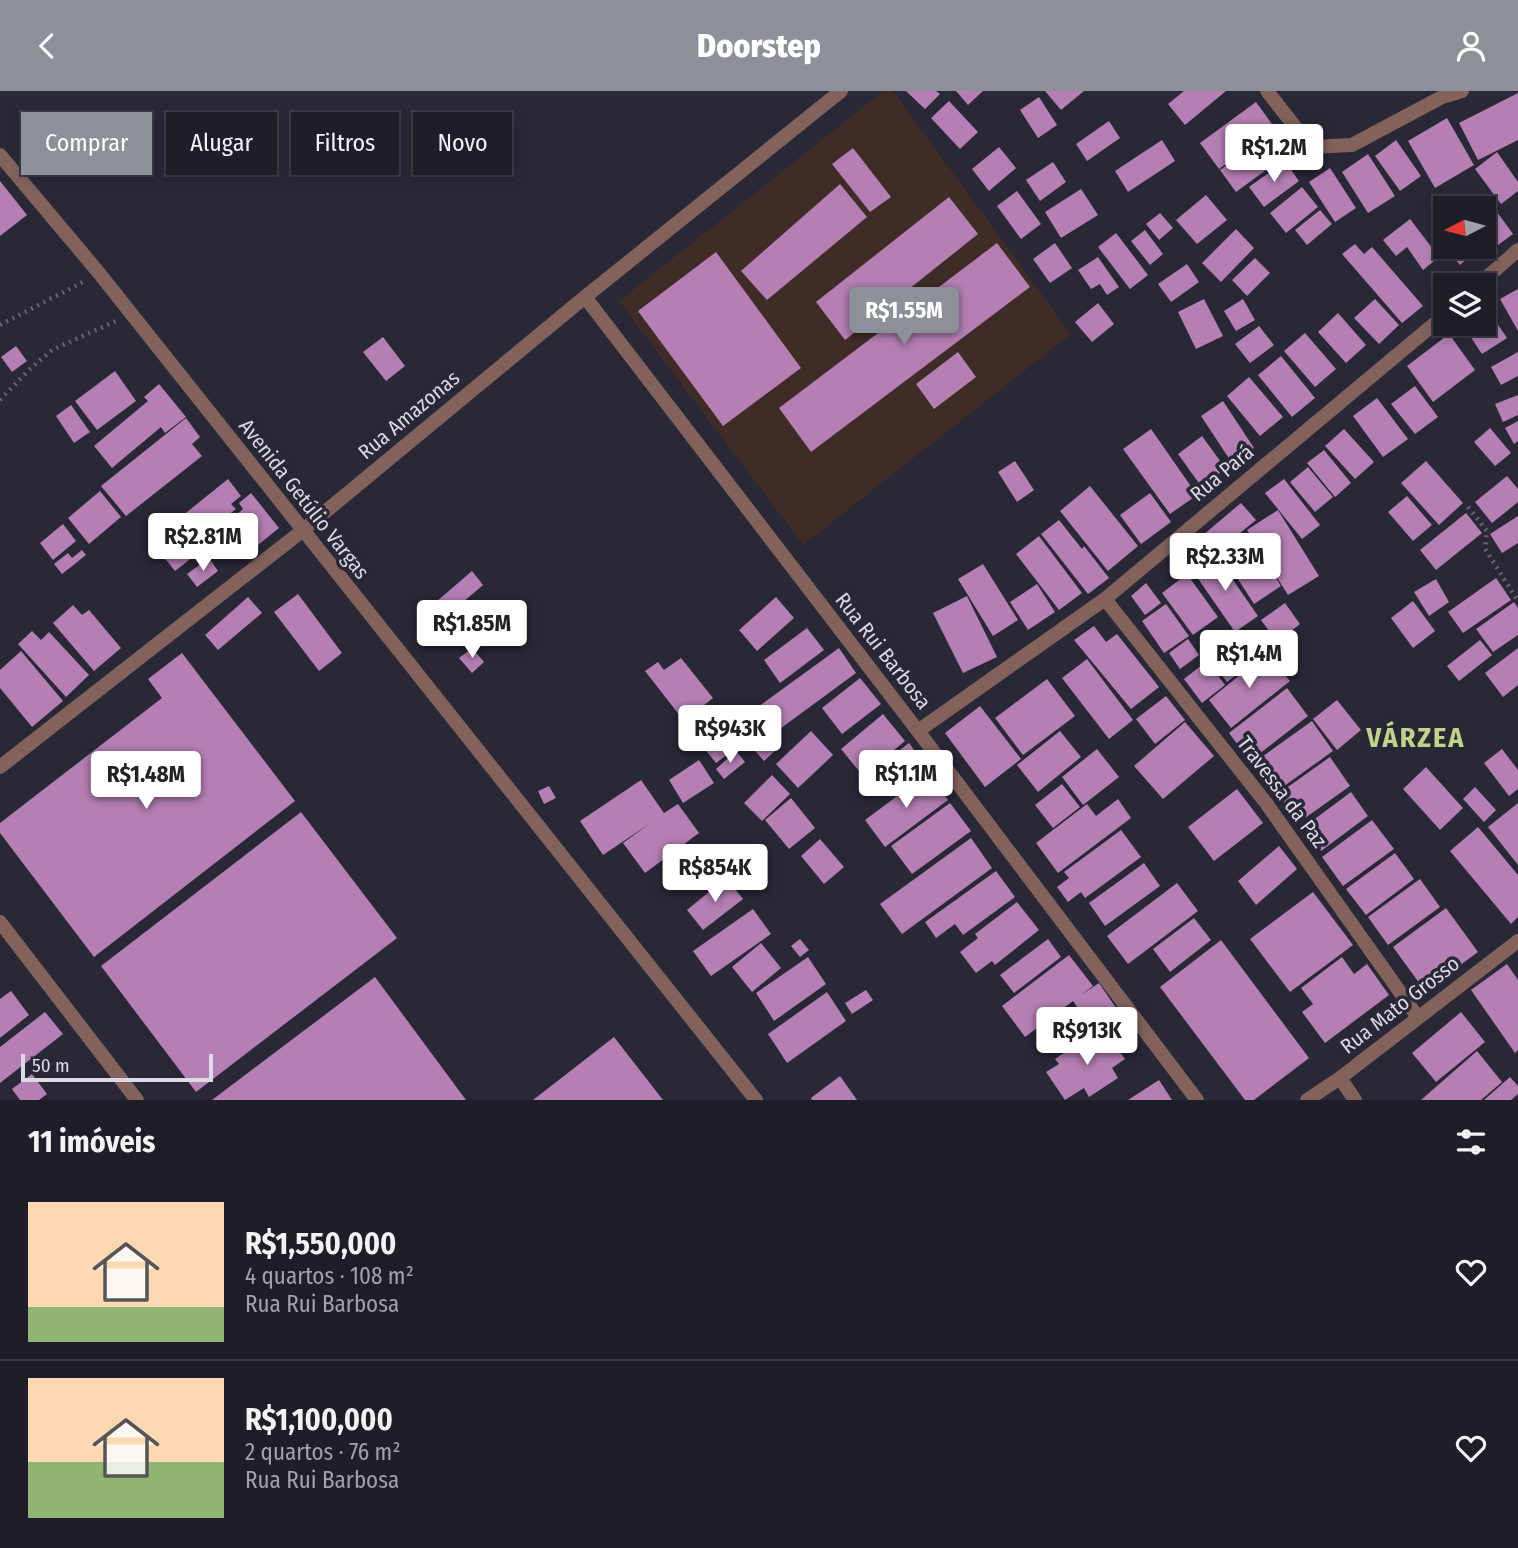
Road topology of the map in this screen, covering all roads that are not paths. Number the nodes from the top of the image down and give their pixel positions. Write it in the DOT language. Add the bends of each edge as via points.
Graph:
graph roads {
  1 [pos="841,91"];
  2 [pos="1267,91"];
  3 [pos="1462,91"];
  4 [pos="0,155"];
  5 [pos="1518,250"];
  6 [pos="1492,273"];
  7 [pos="585,297"];
  8 [pos="1433,325"];
  9 [pos="302,531"];
  10 [pos="1105,599"];
  11 [pos="918,731"];
  12 [pos="0,767"];
  13 [pos="0,922"];
  14 [pos="1518,941"];
  15 [pos="1417,1016"];
  16 [pos="1340,1078"];
  17 [pos="137,1100"];
  18 [pos="756,1100"];
  19 [pos="1197,1100"];
  20 [pos="1307,1100"];
  21 [pos="1355,1100"];
  1 -- 7 [label="street, Rua Amazonas"];
  2 -- 3 [label="street" via="1311,147 1352,145"];
  4 -- 9 [label="street, Avenida Getúlio Vargas"];
  5 -- 6 [label="street"];
  7 -- 9 [label="street, Rua Amazonas"];
  7 -- 11 [label="street, Rua Rui Barbosa"];
  8 -- 10 [label="street, Rua Pará"];
  9 -- 12 [label="street, Rua Amazonas"];
  9 -- 18 [label="street, Avenida Getúlio Vargas"];
  10 -- 11 [label="street, Rua Pará"];
  10 -- 15 [label="street, Travessa da Paz" via="1266,803"];
  11 -- 19 [label="street, Rua Rui Barbosa"];
  13 -- 17 [label="street"];
  14 -- 15 [label="street, Rua Mato Grosso"];
  15 -- 16 [label="street, Rua Mato Grosso"];
  16 -- 20 [label="street, Rua Mato Grosso"];
  16 -- 21 [label="street"];
}
